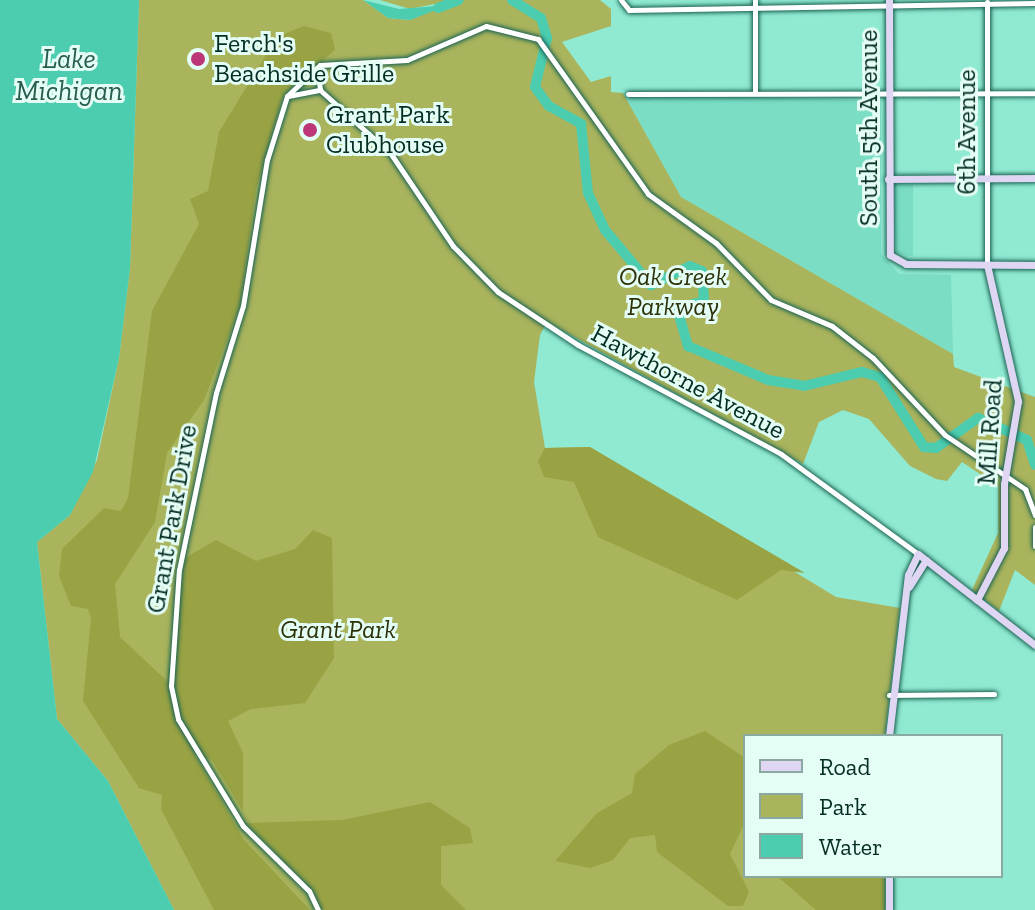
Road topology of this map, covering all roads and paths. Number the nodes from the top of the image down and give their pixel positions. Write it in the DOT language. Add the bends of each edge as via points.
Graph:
graph roads {
  1 [pos="621,0"];
  2 [pos="889,2"];
  3 [pos="987,2"];
  4 [pos="1035,3"];
  5 [pos="755,4"];
  6 [pos="317,67"];
  7 [pos="320,90"];
  8 [pos="755,93"];
  9 [pos="889,93"];
  10 [pos="987,93"];
  11 [pos="1035,93"];
  12 [pos="628,94"];
  13 [pos="287,96"];
  14 [pos="986,178"];
  15 [pos="1035,178"];
  16 [pos="888,179"];
  17 [pos="987,265"];
  18 [pos="1035,265"];
  19 [pos="1005,478"];
  20 [pos="1035,515"];
  21 [pos="1035,527"];
  22 [pos="1035,546"];
  23 [pos="918,554"];
  24 [pos="926,560"];
  25 [pos="906,597"];
  26 [pos="977,600"];
  27 [pos="1035,645"];
  28 [pos="994,694"];
  29 [pos="889,695"];
  30 [pos="889,734"];
  31 [pos="889,878"];
  32 [pos="318,910"];
  33 [pos="889,910"];
  1 -- 5 [label="street" via="622,8"];
  2 -- 3 [label="street"];
  2 -- 5 [label="street"];
  2 -- 9 [label="street, South 5th Avenue"];
  3 -- 4 [label="street"];
  3 -- 10 [label="street, 6th Avenue"];
  5 -- 8 [label="street"];
  6 -- 7 [label="street"];
  6 -- 13 [label="street"];
  6 -- 19 [label="street" via="342,59 407,60 486,26 538,39 648,194 716,243 771,300 832,326 891,375 940,431"];
  7 -- 13 [label="street"];
  7 -- 23 [label="street, Hawthorne Avenue" via="391,154 453,246 498,292 578,345 781,454"];
  8 -- 9 [label="street"];
  8 -- 12 [label="street"];
  9 -- 10 [label="street"];
  9 -- 16 [label="street, South 5th Avenue"];
  10 -- 11 [label="street"];
  10 -- 14 [label="street, 6th Avenue"];
  13 -- 32 [label="street, Grant Park Drive" via="194,495 174,610 171,686 178,719 243,826 309,891"];
  14 -- 15 [label="street"];
  14 -- 16 [label="street"];
  14 -- 17 [label="street, 6th Avenue"];
  16 -- 17 [label="street, South 5th Avenue" via="890,255 906,264"];
  17 -- 18 [label="street"];
  17 -- 19 [label="street, Mill Road" via="991,303 1014,360 1013,428"];
  19 -- 20 [label="street" via="1027,491"];
  19 -- 26 [label="street, Mill Road" via="1004,548"];
  21 -- 22 [label="street"];
  23 -- 24 [label="street, Hawthorne Avenue"];
  23 -- 25 [label="street"];
  24 -- 25 [label="street"];
  24 -- 26 [label="street, Hawthorne Avenue"];
  25 -- 29 [label="street"];
  26 -- 27 [label="street, Hawthorne Avenue"];
  28 -- 29 [label="street"];
  29 -- 30 [label="street"];
  31 -- 33 [label="street"];
}
